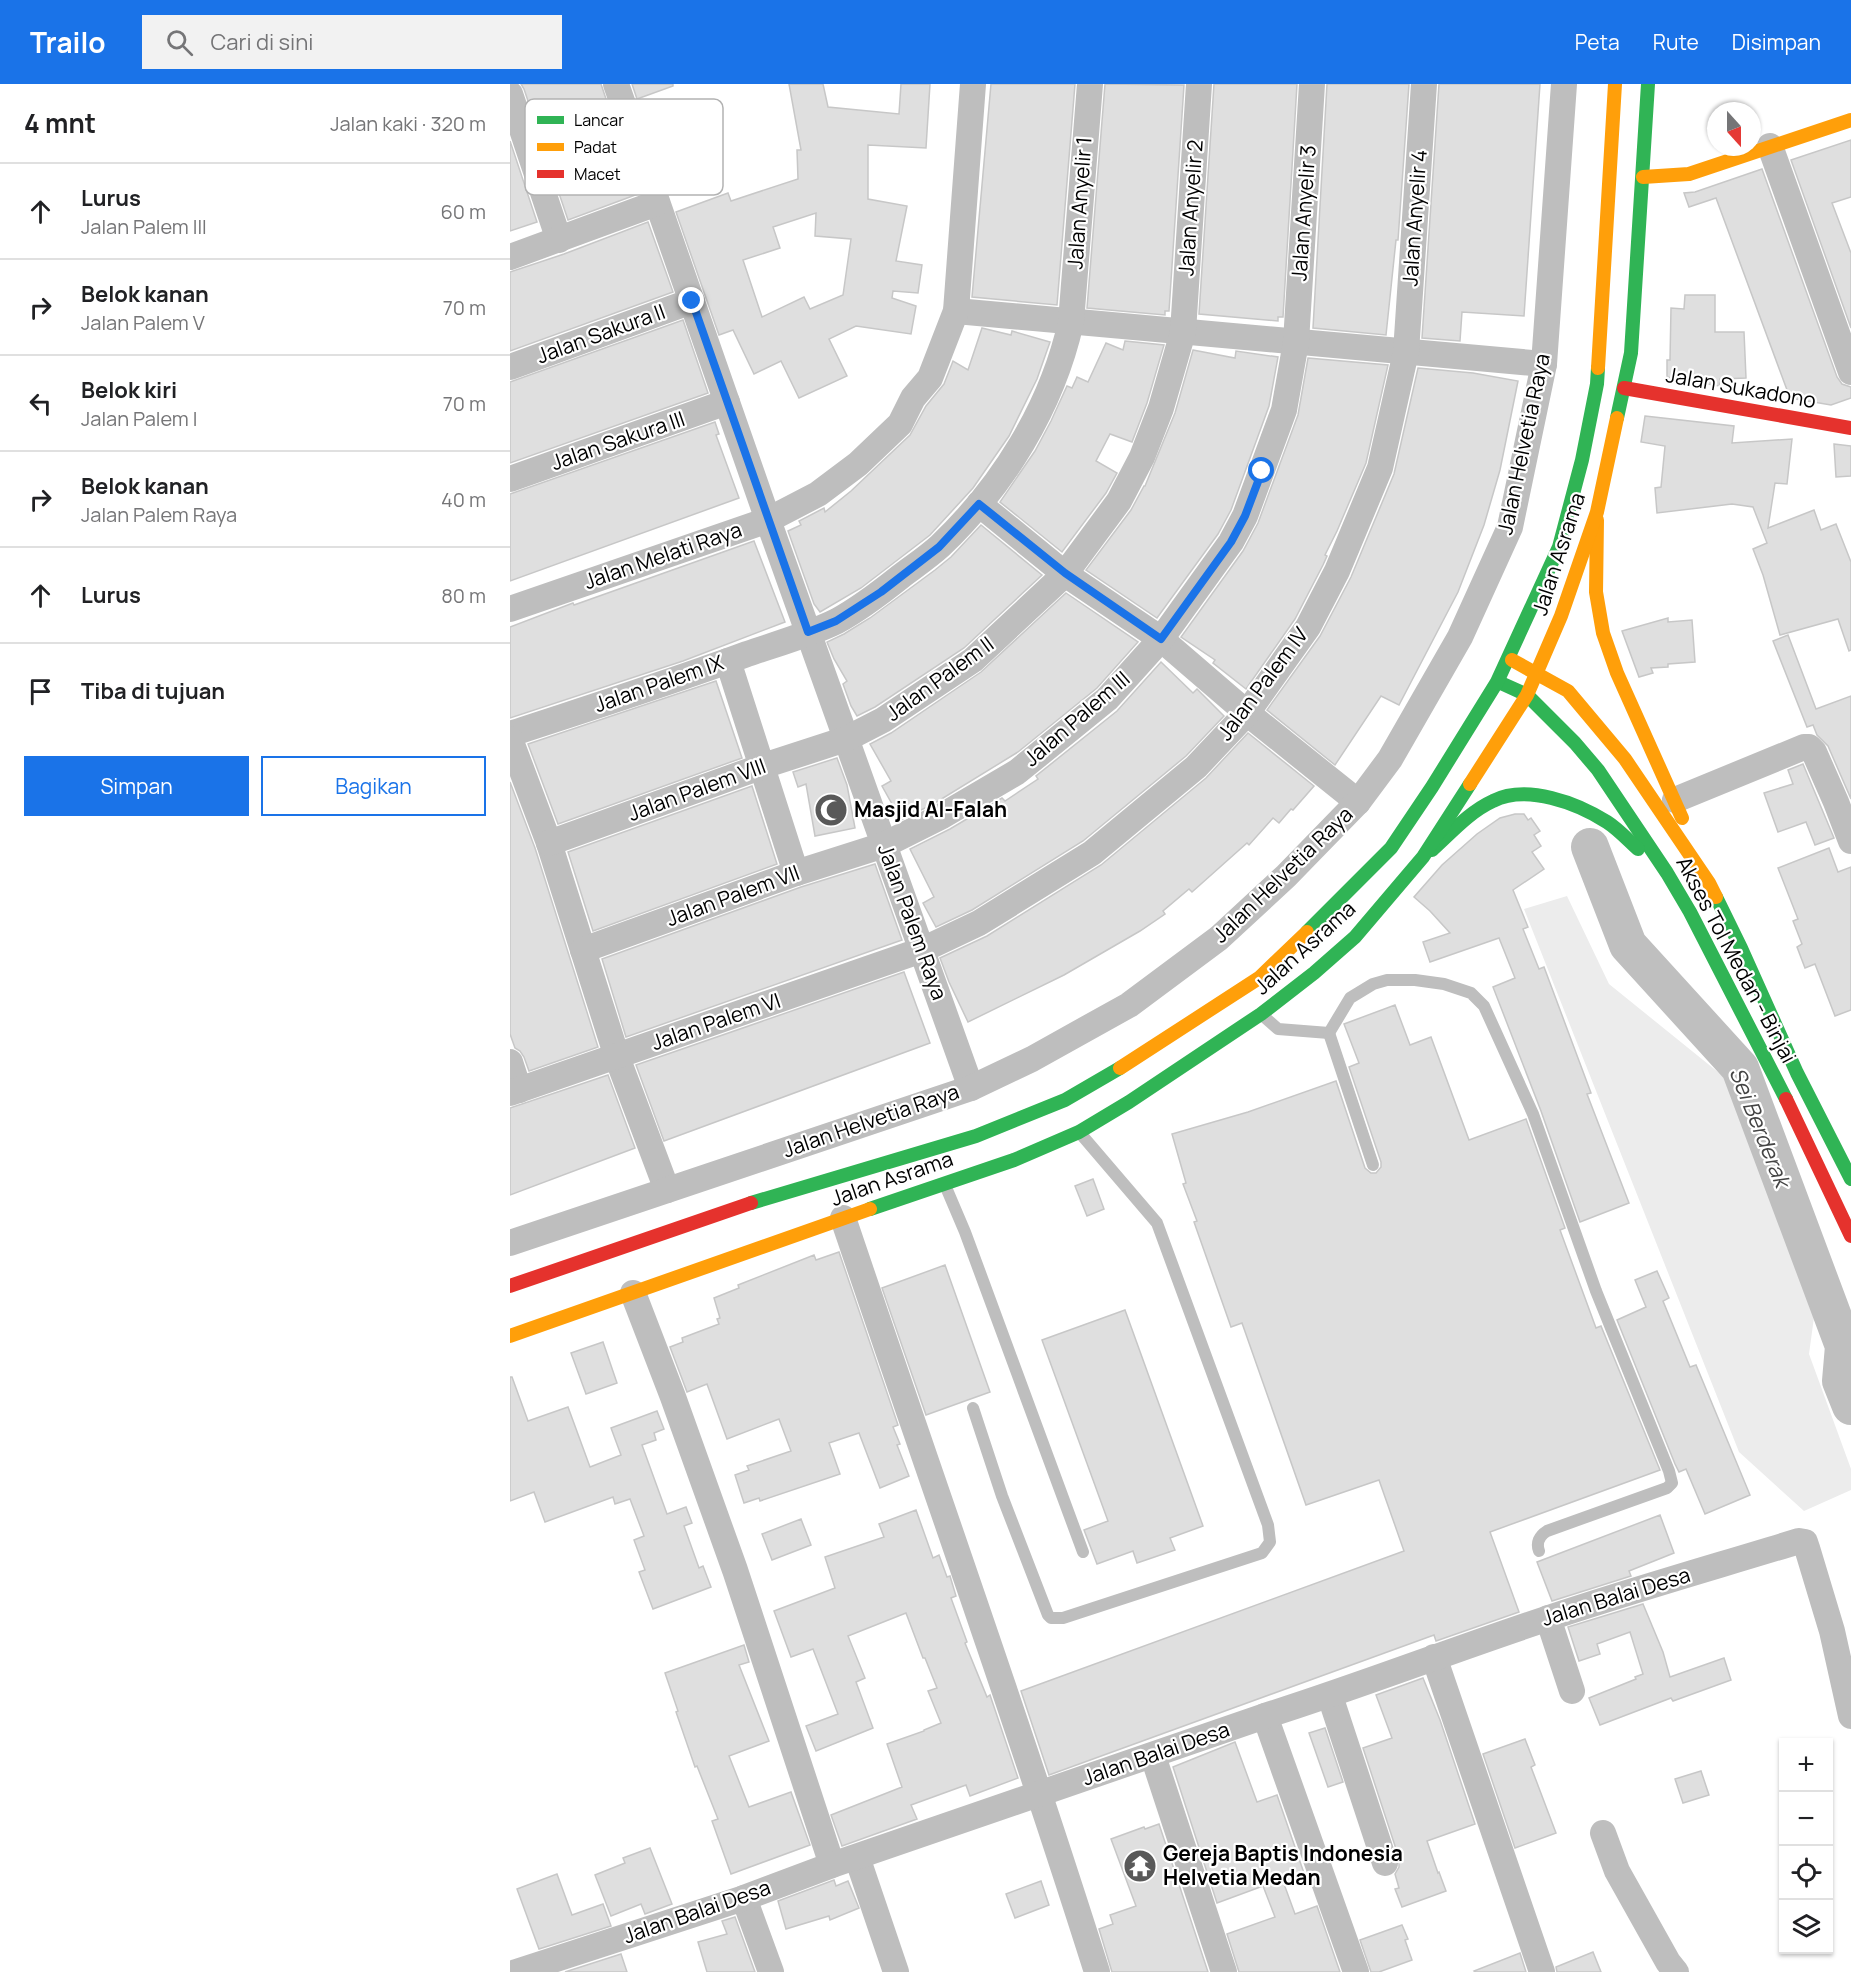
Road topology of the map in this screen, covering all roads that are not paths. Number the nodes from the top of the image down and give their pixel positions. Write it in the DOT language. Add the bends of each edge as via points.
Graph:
graph roads {
  1 [pos="616,84"];
  2 [pos="973,84"];
  3 [pos="1090,84"];
  4 [pos="1199,84"];
  5 [pos="1312,84"];
  6 [pos="1424,84"];
  7 [pos="1564,84"];
  8 [pos="1615,84"];
  9 [pos="1648,84"];
  10 [pos="510,94"];
  11 [pos="621,99"];
  12 [pos="1851,120"];
  13 [pos="525,139"];
  14 [pos="1770,146"];
  15 [pos="1626,177"];
  16 [pos="544,195"];
  17 [pos="654,195"];
  18 [pos="657,203"];
  19 [pos="559,240"];
  20 [pos="510,257"];
  21 [pos="692,301"];
  22 [pos="956,311"];
  23 [pos="1071,322"];
  24 [pos="1183,332"];
  25 [pos="1296,342"];
  26 [pos="1406,352"];
  27 [pos="1544,364"];
  28 [pos="510,367"];
  29 [pos="1851,372"];
  30 [pos="1624,388"];
  31 [pos="727,402"];
  32 [pos="1851,429"];
  33 [pos="510,479"];
  34 [pos="979,504"];
  35 [pos="1597,512"];
  36 [pos="768,520"];
  37 [pos="1065,573"];
  38 [pos="510,609"];
  39 [pos="808,632"];
  40 [pos="1161,639"];
  41 [pos="1507,658"];
  42 [pos="728,661"];
  43 [pos="1538,673"];
  44 [pos="1497,682"];
  45 [pos="1527,695"];
  46 [pos="1247,713"];
  47 [pos="510,734"];
  48 [pos="510,739"];
  49 [pos="846,739"];
  50 [pos="763,766"];
  51 [pos="1844,798"];
  52 [pos="1675,800"];
  53 [pos="1358,802"];
  54 [pos="1851,841"];
  55 [pos="549,843"];
  56 [pos="884,845"];
  57 [pos="1423,857"];
  58 [pos="796,873"];
  59 [pos="1667,873"];
  60 [pos="1709,883"];
  61 [pos="583,950"];
  62 [pos="922,950"];
  63 [pos="1261,1014"];
  64 [pos="1329,1033"];
  65 [pos="617,1057"];
  66 [pos="510,1062"];
  67 [pos="971,1088"];
  68 [pos="515,1091"];
  69 [pos="1079,1132"];
  70 [pos="1373,1164"];
  71 [pos="1848,1166"];
  72 [pos="945,1184"];
  73 [pos="667,1190"];
  74 [pos="843,1218"];
  75 [pos="1851,1236"];
  76 [pos="510,1243"];
  77 [pos="510,1286"];
  78 [pos="633,1293"];
  79 [pos="510,1336"];
  80 [pos="973,1408"];
  81 [pos="1539,1551"];
  82 [pos="1083,1552"];
  83 [pos="1548,1618"];
  84 [pos="1434,1657"];
  85 [pos="1572,1691"];
  86 [pos="1330,1696"];
  87 [pos="1265,1716"];
  88 [pos="1851,1716"];
  89 [pos="1153,1756"];
  90 [pos="1040,1794"];
  91 [pos="1603,1833"];
  92 [pos="856,1857"];
  93 [pos="1385,1863"];
  94 [pos="832,1865"];
  95 [pos="744,1898"];
  96 [pos="516,1972"];
  97 [pos="771,1972"];
  98 [pos="896,1972"];
  99 [pos="1097,1972"];
  100 [pos="1224,1972"];
  101 [pos="1356,1972"];
  102 [pos="1542,1972"];
  103 [pos="1676,1972"];
  1 -- 11 [label="street, Jalan Palem Raya"];
  2 -- 22 [label="street, Jalan Melati Raya"];
  3 -- 23 [label="street, Jalan Anyelir 1"];
  4 -- 24 [label="street, Jalan Anyelir 2"];
  5 -- 25 [label="street, Jalan Anyelir 3"];
  6 -- 26 [label="street, Jalan Anyelir 4"];
  7 -- 27 [label="street, Jalan Helvetia Raya"];
  8 -- 15 [label="main road, Jalan Asrama"];
  9 -- 15 [label="main road, Jalan Asrama"];
  10 -- 13 [label="street"];
  12 -- 14 [label="main road"];
  14 -- 15 [label="main road" via="1689,174"];
  14 -- 29 [label="street"];
  15 -- 30 [label="main road, Jalan Asrama" via="1631,353"];
  15 -- 41 [label="main road, Jalan Asrama" via="1597,384 1582,460 1559,547"];
  16 -- 19 [label="street"];
  17 -- 18 [label="street, Jalan Palem Raya"];
  18 -- 19 [label="street"];
  18 -- 21 [label="street, Jalan Palem Raya"];
  19 -- 20 [label="street"];
  21 -- 28 [label="street, Jalan Sakura II"];
  21 -- 31 [label="street, Jalan Palem Raya"];
  22 -- 23 [label="street"];
  22 -- 36 [label="street, Jalan Melati Raya" via="930,378 913,398 900,424 858,464 818,494"];
  23 -- 24 [label="street"];
  23 -- 34 [label="street, Jalan Anyelir 1" via="1064,353 1038,415"];
  24 -- 25 [label="street"];
  24 -- 37 [label="street, Jalan Palem II" via="1142,457 1119,501"];
  25 -- 26 [label="street"];
  25 -- 40 [label="street, Jalan Palem III" via="1284,410 1245,516 1231,542"];
  26 -- 27 [label="street"];
  26 -- 46 [label="street, Jalan Palem IV" via="1380,468 1337,571 1308,627"];
  27 -- 53 [label="street, Jalan Helvetia Raya" via="1510,527 1460,637 1390,759"];
  30 -- 32 [label="main road, Jalan Sukadono"];
  30 -- 35 [label="main road, Jalan Asrama"];
  31 -- 33 [label="street, Jalan Sakura III"];
  31 -- 36 [label="street, Jalan Palem Raya"];
  34 -- 37 [label="street"];
  34 -- 39 [label="street, Jalan Palem IX" via="939,547 881,592 836,621"];
  35 -- 43 [label="main road, Jalan Asrama"];
  35 -- 52 [label="main road" via="1596,592 1603,633"];
  36 -- 38 [label="street, Jalan Melati Raya"];
  36 -- 39 [label="street, Jalan Palem Raya"];
  37 -- 40 [label="street"];
  37 -- 49 [label="street, Jalan Palem II" via="973,660 884,720"];
  39 -- 42 [label="street, Jalan Palem IX"];
  39 -- 49 [label="street, Jalan Palem Raya"];
  40 -- 46 [label="street"];
  40 -- 56 [label="street, Jalan Palem III" via="1107,699 1017,772"];
  41 -- 43 [label="main road, Akses Tol Medan - Binjai"];
  41 -- 44 [label="main road, Jalan Asrama"];
  42 -- 47 [label="street, Jalan Palem IX"];
  42 -- 50 [label="street"];
  43 -- 45 [label="main road, Jalan Asrama"];
  43 -- 60 [label="main road, Akses Tol Medan - Binjai" via="1568,691 1625,759"];
  44 -- 45 [label="main road, Akses Tol Medan - Binjai"];
  44 -- 77 [label="main road, Jalan Asrama" via="1391,848 1328,912 1259,978 1107,1076 1065,1100 976,1136 752,1203"];
  45 -- 57 [label="main road, Jalan Asrama"];
  45 -- 59 [label="main road, Akses Tol Medan - Binjai" via="1598,770"];
  46 -- 53 [label="street"];
  46 -- 62 [label="street, Jalan Palem IV" via="1196,767 1092,853 978,923"];
  48 -- 55 [label="street"];
  49 -- 50 [label="street, Jalan Palem VIII"];
  49 -- 56 [label="street, Jalan Palem Raya"];
  50 -- 55 [label="street, Jalan Palem VIII"];
  50 -- 58 [label="street"];
  51 -- 52 [label="street" via="1814,752 1804,747"];
  51 -- 54 [label="street"];
  52 -- 60 [label="main road"];
  53 -- 67 [label="street, Jalan Helvetia Raya" via="1219,938 1129,1005"];
  55 -- 61 [label="street"];
  56 -- 58 [label="street, Jalan Palem VII"];
  56 -- 62 [label="street, Jalan Palem Raya"];
  57 -- 59 [label="main road" via="1480,809 1502,797 1527,795 1560,801 1607,822"];
  57 -- 63 [label="main road, Jalan Asrama" via="1355,937"];
  58 -- 61 [label="street, Jalan Palem VII"];
  59 -- 75 [label="main road, Akses Tol Medan - Binjai" via="1778,1081"];
  60 -- 71 [label="main road, Akses Tol Medan - Binjai" via="1797,1072"];
  61 -- 65 [label="street"];
  62 -- 65 [label="street, Jalan Palem VI"];
  62 -- 67 [label="street, Jalan Palem Raya"];
  63 -- 64 [label="lane" via="1278,1029"];
  63 -- 69 [label="main road, Jalan Asrama"];
  64 -- 70 [label="lane"];
  64 -- 81 [label="lane" via="1350,998 1387,980 1444,984 1471,993 1484,1006 1533,1114 1596,1291 1672,1483 1546,1531 1538,1539"];
  65 -- 68 [label="street, Jalan Palem VI"];
  65 -- 73 [label="street"];
  66 -- 68 [label="street"];
  67 -- 73 [label="street, Jalan Helvetia Raya"];
  69 -- 72 [label="main road, Jalan Asrama"];
  69 -- 80 [label="lane" via="1157,1223 1268,1525 1270,1542 1262,1553 1063,1618 1052,1618 1006,1507"];
  72 -- 74 [label="main road, Jalan Asrama"];
  72 -- 82 [label="lane"];
  73 -- 76 [label="street, Jalan Helvetia Raya"];
  74 -- 78 [label="main road, Jalan Asrama"];
  74 -- 90 [label="street"];
  78 -- 79 [label="main road, Jalan Asrama"];
  78 -- 94 [label="street" via="735,1570"];
  83 -- 84 [label="street, Jalan Balai Desa"];
  83 -- 85 [label="street"];
  83 -- 88 [label="street, Jalan Balai Desa" via="1805,1542 1832,1631"];
  84 -- 86 [label="street, Jalan Balai Desa"];
  84 -- 102 [label="street"];
  86 -- 87 [label="street, Jalan Balai Desa"];
  86 -- 93 [label="street"];
  87 -- 89 [label="street, Jalan Balai Desa"];
  87 -- 101 [label="street"];
  89 -- 90 [label="street, Jalan Balai Desa"];
  89 -- 100 [label="street"];
  90 -- 92 [label="street, Jalan Balai Desa"];
  90 -- 99 [label="street"];
  91 -- 103 [label="street" via="1617,1871"];
  92 -- 94 [label="street, Jalan Balai Desa"];
  92 -- 98 [label="street"];
  94 -- 95 [label="street, Jalan Balai Desa"];
  95 -- 96 [label="street, Jalan Balai Desa"];
  95 -- 97 [label="street"];
}
